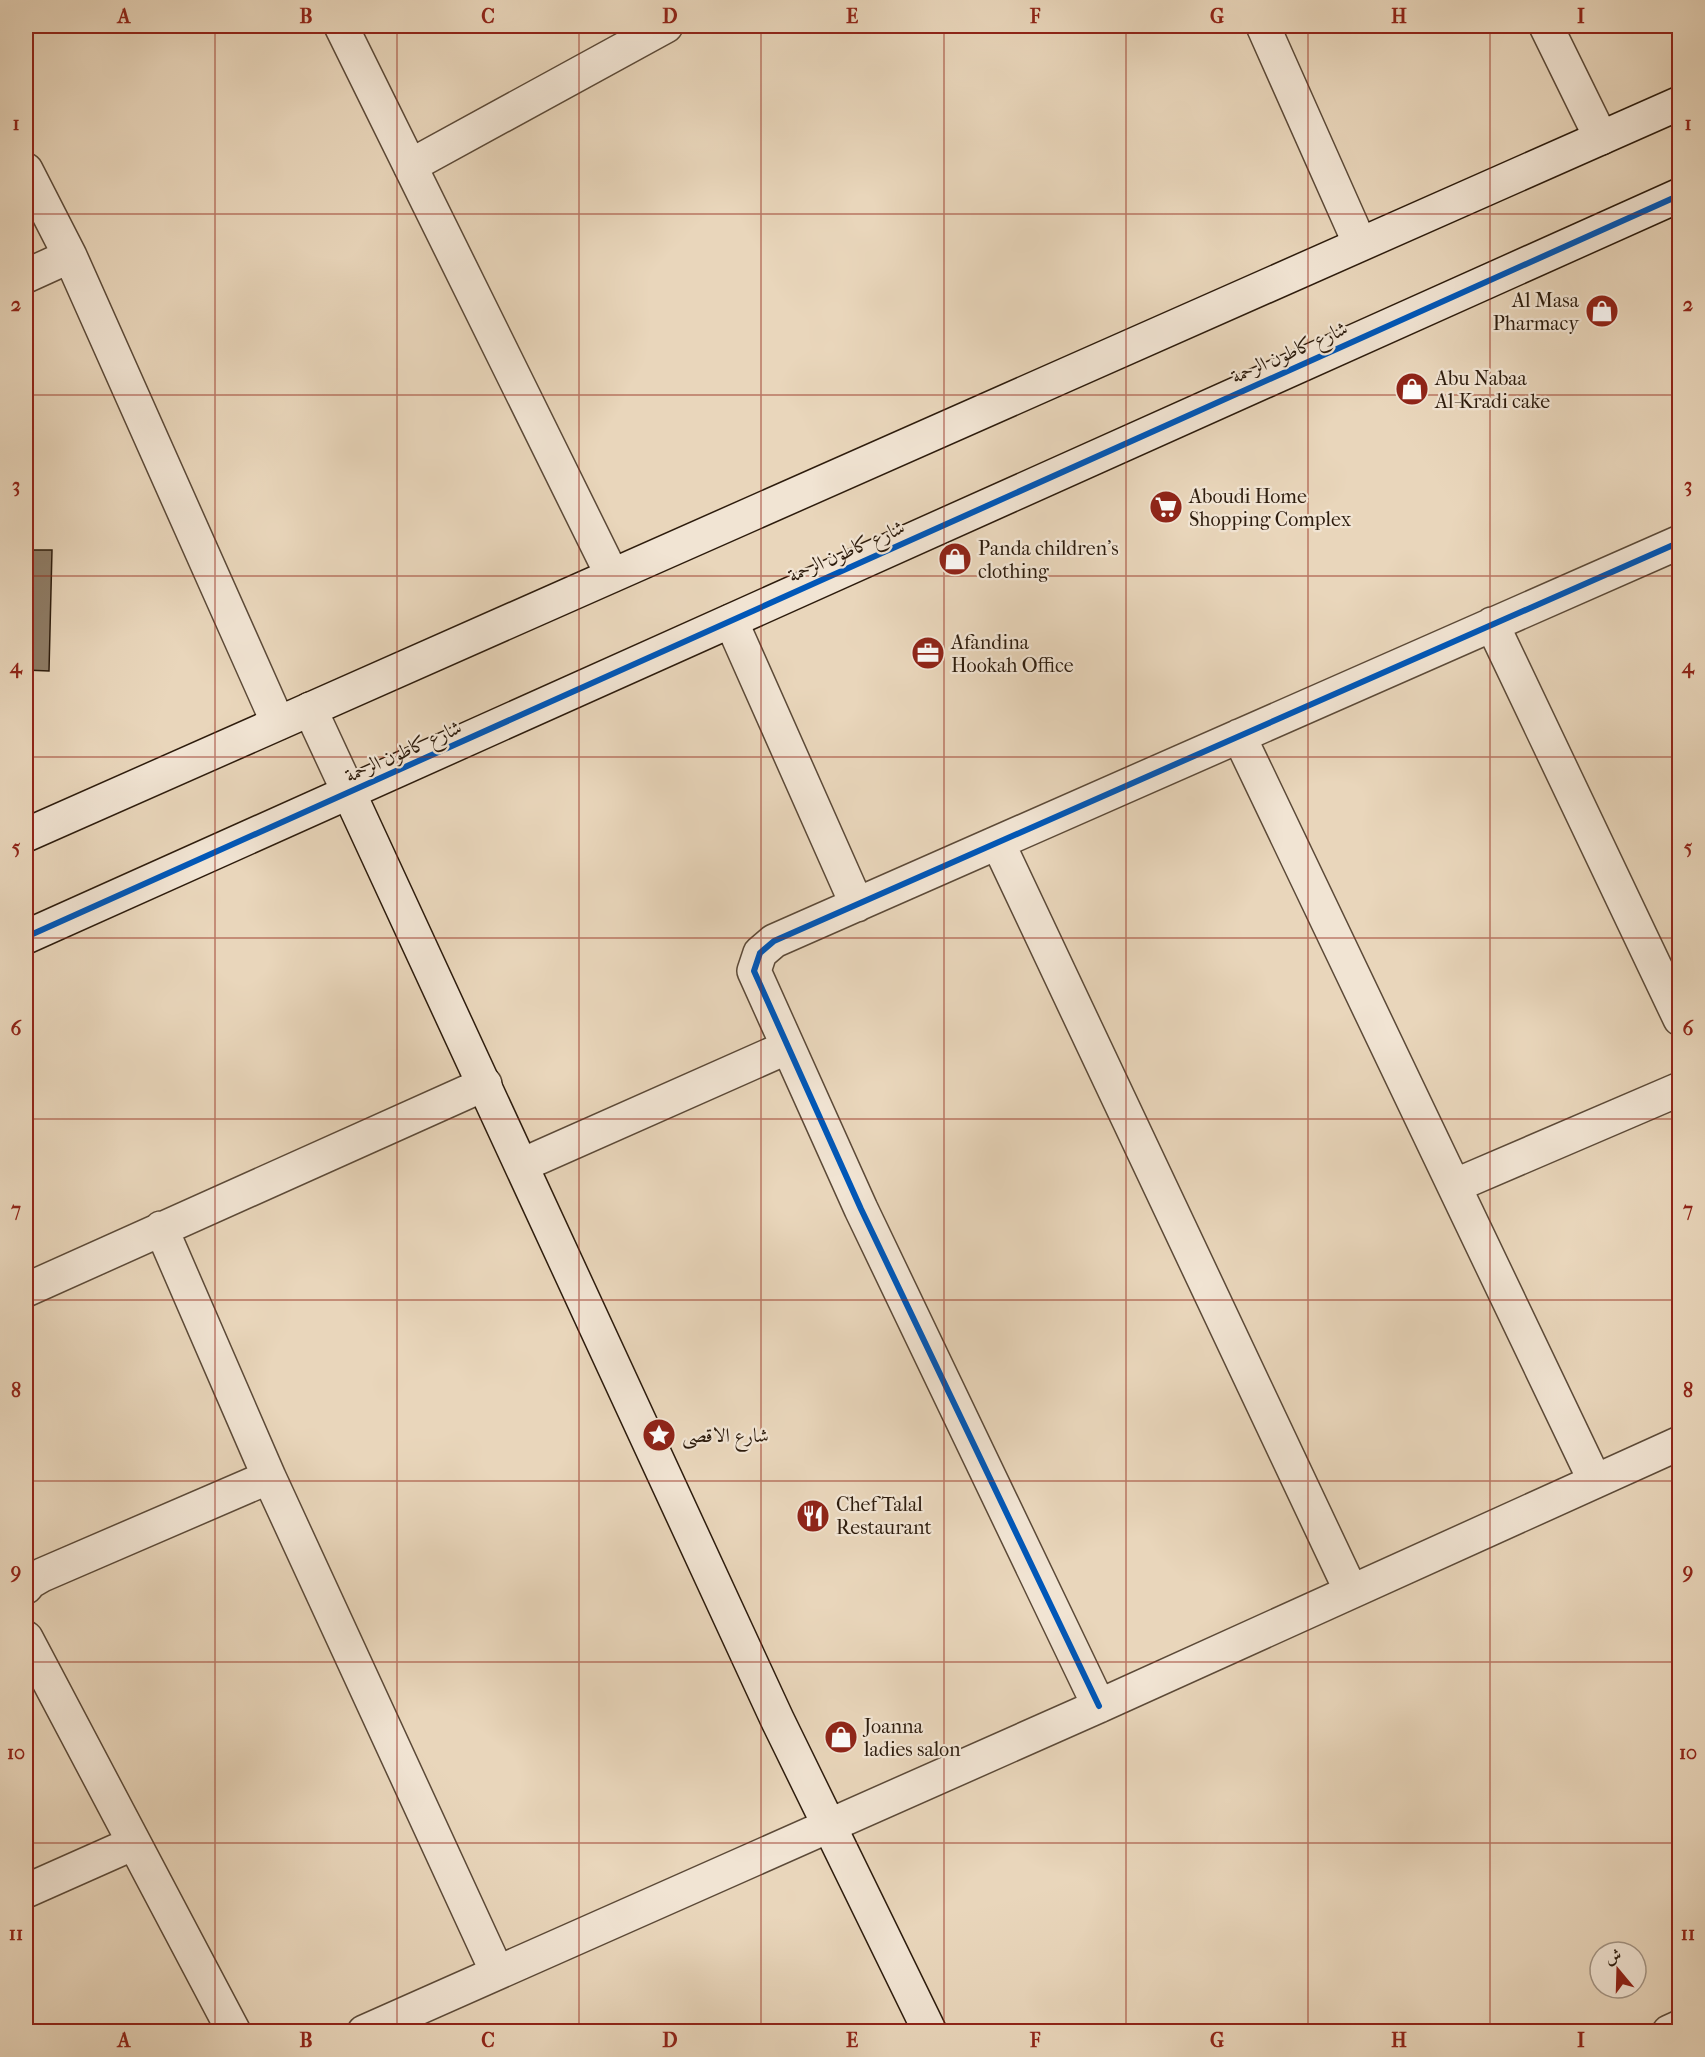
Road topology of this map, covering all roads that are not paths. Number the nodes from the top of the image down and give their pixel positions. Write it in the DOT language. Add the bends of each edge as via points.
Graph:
graph roads {
  1 [pos="340,26"];
  2 [pos="666,26"];
  3 [pos="1263,26"];
  4 [pos="1546,26"];
  5 [pos="1680,103"];
  6 [pos="1601,138"];
  7 [pos="410,166"];
  8 [pos="26,170"];
  9 [pos="1680,195"];
  10 [pos="1360,244"];
  11 [pos="69,256"];
  12 [pos="26,276"];
  13 [pos="1680,542"];
  14 [pos="612,575"];
  15 [pos="731,621"];
  16 [pos="1492,624"];
  17 [pos="310,709"];
  18 [pos="278,723"];
  19 [pos="1239,736"];
  20 [pos="349,793"];
  21 [pos="26,835"];
  22 [pos="998,843"];
  23 [pos="857,905"];
  24 [pos="26,937"];
  25 [pos="1680,1019"];
  26 [pos="788,1047"];
  27 [pos="485,1084"];
  28 [pos="1680,1089"];
  29 [pos="522,1165"];
  30 [pos="1454,1186"];
  31 [pos="161,1228"];
  32 [pos="26,1290"];
  33 [pos="1680,1443"];
  34 [pos="269,1477"];
  35 [pos="1595,1481"];
  36 [pos="26,1587"];
  37 [pos="1351,1591"];
  38 [pos="26,1638"];
  39 [pos="1099,1706"];
  40 [pos="829,1825"];
  41 [pos="134,1843"];
  42 [pos="26,1891"];
  43 [pos="497,1972"];
  44 [pos="1680,2027"];
  45 [pos="234,2031"];
  46 [pos="364,2031"];
  47 [pos="930,2031"];
  48 [pos="1669,2031"];
  1 -- 7 [label="street"];
  2 -- 7 [label="street"];
  3 -- 10 [label="street"];
  4 -- 6 [label="street"];
  5 -- 6 [label="street"];
  6 -- 10 [label="street"];
  7 -- 14 [label="street"];
  8 -- 11 [label="street"];
  9 -- 15 [label="street, شارع كاطون الرحمة"];
  10 -- 14 [label="street"];
  11 -- 12 [label="street"];
  11 -- 18 [label="street"];
  13 -- 16 [label="street"];
  14 -- 17 [label="street"];
  15 -- 20 [label="street, شارع كاطون الرحمة"];
  15 -- 23 [label="street"];
  16 -- 19 [label="street"];
  16 -- 25 [label="street"];
  17 -- 18 [label="street"];
  17 -- 20 [label="street"];
  18 -- 21 [label="street"];
  19 -- 22 [label="street"];
  19 -- 30 [label="street"];
  20 -- 24 [label="street, شارع كاطون الرحمة"];
  20 -- 27 [label="street"];
  22 -- 23 [label="street"];
  22 -- 37 [label="street"];
  23 -- 26 [label="street" via="774,941 760,953 754,971"];
  26 -- 29 [label="street"];
  26 -- 39 [label="street" via="861,1209"];
  27 -- 29 [label="street"];
  27 -- 31 [label="street"];
  28 -- 30 [label="street"];
  29 -- 40 [label="street"];
  30 -- 35 [label="street"];
  31 -- 32 [label="street"];
  31 -- 34 [label="street"];
  33 -- 35 [label="street"];
  34 -- 36 [label="street" via="42,1575"];
  34 -- 43 [label="street"];
  35 -- 37 [label="street"];
  37 -- 39 [label="street"];
  38 -- 41 [label="street"];
  39 -- 40 [label="street"];
  40 -- 43 [label="street"];
  40 -- 47 [label="street"];
  41 -- 42 [label="street"];
  41 -- 45 [label="street"];
  43 -- 46 [label="street"];
  44 -- 48 [label="street"];
}
